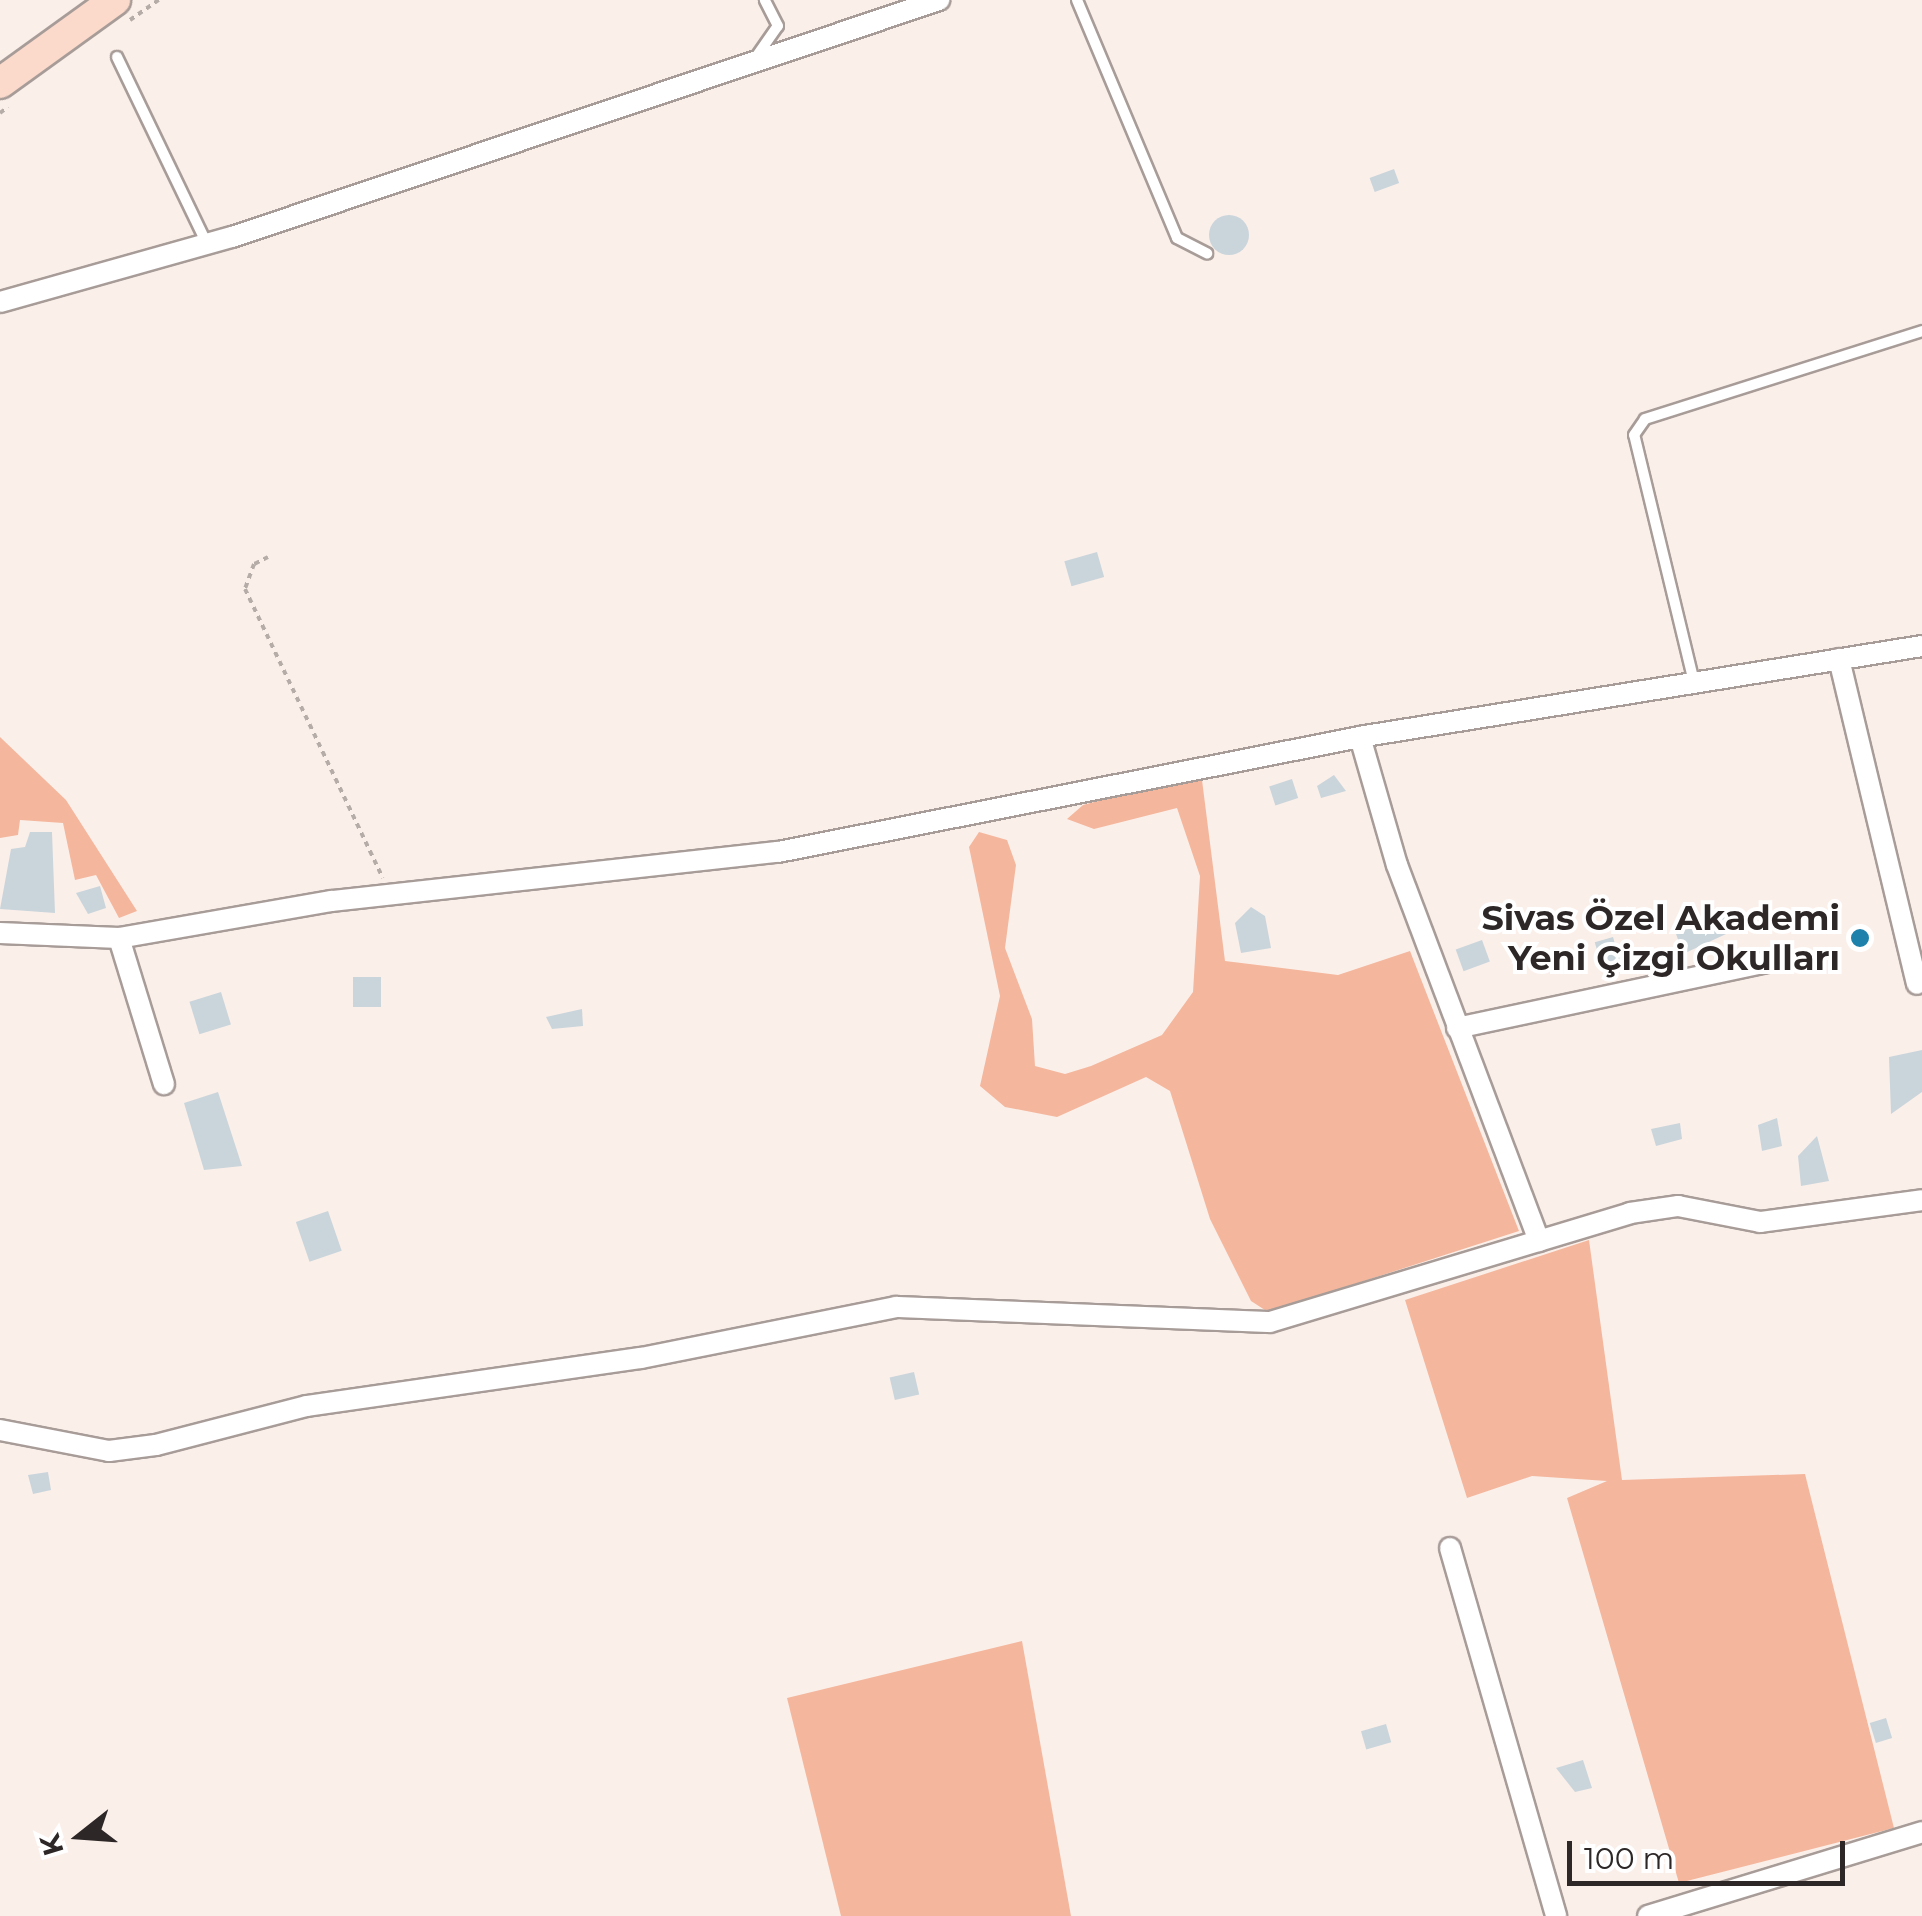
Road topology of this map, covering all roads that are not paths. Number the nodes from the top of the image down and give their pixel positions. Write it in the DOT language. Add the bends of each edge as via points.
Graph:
graph roads {
  1 [pos="116,0"];
  2 [pos="764,0"];
  3 [pos="939,0"];
  4 [pos="1078,0"];
  5 [pos="117,57"];
  6 [pos="755,57"];
  7 [pos="0,83"];
  8 [pos="207,244"];
  9 [pos="1206,254"];
  10 [pos="0,302"];
  11 [pos="1922,331"];
  12 [pos="1922,646"];
  13 [pos="1839,660"];
  14 [pos="1693,678"];
  15 [pos="1360,737"];
  16 [pos="0,933"];
  17 [pos="119,938"];
  18 [pos="1778,960"];
  19 [pos="1917,984"];
  20 [pos="1456,1028"];
  21 [pos="164,1084"];
  22 [pos="1922,1200"];
  23 [pos="1539,1241"];
  24 [pos="0,1430"];
  25 [pos="1450,1548"];
  26 [pos="1922,1832"];
  27 [pos="1556,1916"];
  28 [pos="1648,1916"];
  1 -- 7 [label="street"];
  2 -- 6 [label="lane" via="778,26"];
  3 -- 6 [label="street"];
  4 -- 9 [label="lane" via="1177,238"];
  5 -- 8 [label="lane"];
  6 -- 8 [label="street"];
  8 -- 10 [label="street"];
  11 -- 14 [label="lane" via="1645,419 1634,436"];
  12 -- 13 [label="street"];
  13 -- 14 [label="street"];
  13 -- 19 [label="street"];
  14 -- 15 [label="street"];
  15 -- 17 [label="street" via="904,832 392,896"];
  15 -- 20 [label="street"];
  16 -- 17 [label="street"];
  17 -- 21 [label="street"];
  18 -- 20 [label="street"];
  20 -- 23 [label="street"];
  22 -- 23 [label="street" via="1760,1222 1678,1206"];
  23 -- 24 [label="street" via="1270,1322 896,1306 641,1358 307,1406 156,1445 109,1450"];
  25 -- 27 [label="street"];
  26 -- 28 [label="street"];
}
